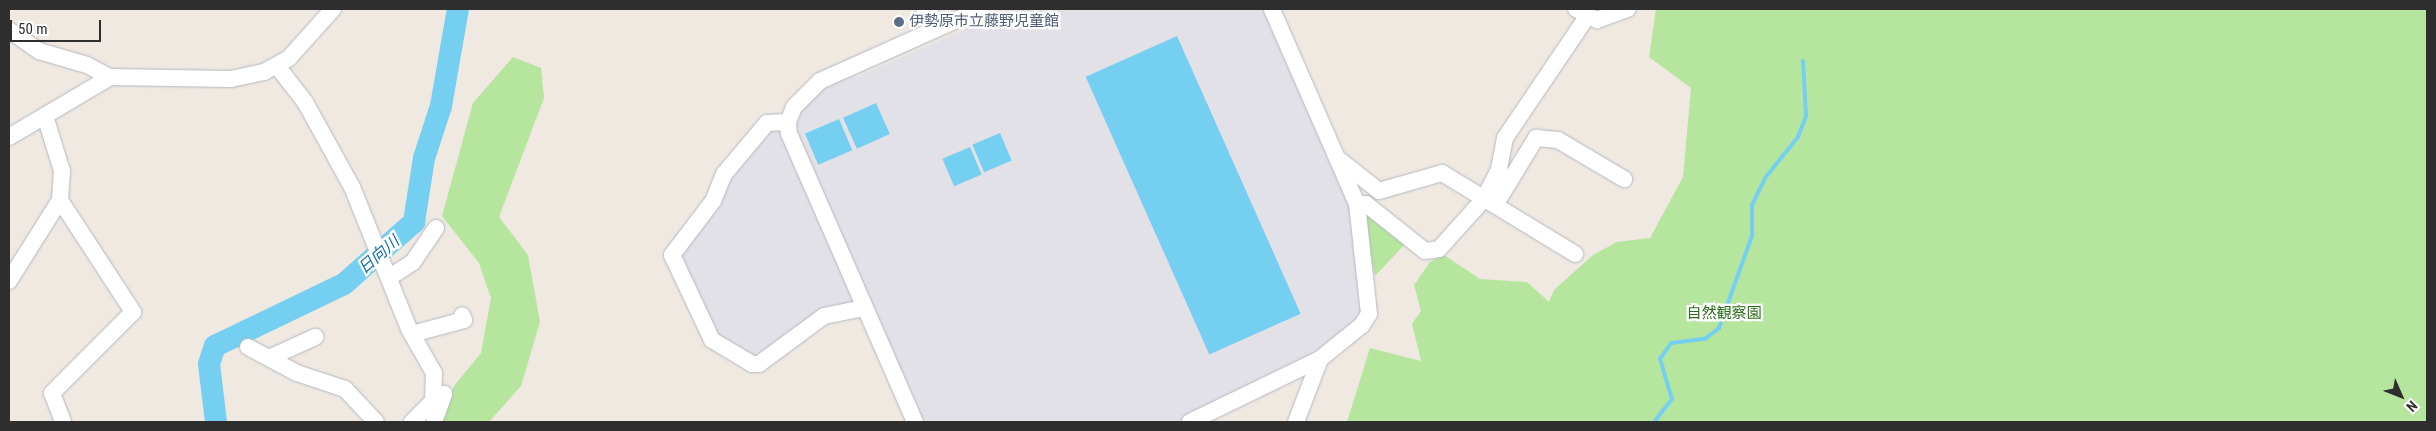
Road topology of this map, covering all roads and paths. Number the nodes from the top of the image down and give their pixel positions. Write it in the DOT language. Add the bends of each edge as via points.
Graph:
graph roads {
  1 [pos="333,9"];
  2 [pos="924,9"];
  3 [pos="981,9"];
  4 [pos="1272,9"];
  5 [pos="1285,9"];
  6 [pos="1628,9"];
  7 [pos="1582,13"];
  8 [pos="942,26"];
  9 [pos="9,30"];
  10 [pos="1282,32"];
  11 [pos="277,66"];
  12 [pos="110,77"];
  13 [pos="45,116"];
  14 [pos="788,122"];
  15 [pos="9,138"];
  16 [pos="1337,158"];
  17 [pos="1624,179"];
  18 [pos="60,200"];
  19 [pos="1488,201"];
  20 [pos="1357,204"];
  21 [pos="436,228"];
  22 [pos="1575,254"];
  23 [pos="388,270"];
  24 [pos="9,281"];
  25 [pos="864,308"];
  26 [pos="462,315"];
  27 [pos="412,334"];
  28 [pos="315,337"];
  29 [pos="248,347"];
  30 [pos="270,358"];
  31 [pos="1320,359"];
  32 [pos="434,374"];
  33 [pos="63,422"];
  34 [pos="376,422"];
  35 [pos="412,422"];
  36 [pos="434,422"];
  37 [pos="915,422"];
  38 [pos="1190,422"];
  39 [pos="1296,422"];
  1 -- 11 [label="street"];
  2 -- 8 [label="street"];
  3 -- 8 [label="street"];
  4 -- 10 [label="street"];
  5 -- 10 [label="street"];
  6 -- 7 [label="street" via="1604,20"];
  7 -- 20 [label="street" via="1505,138 1499,169 1484,199 1438,249 1425,251 1366,204"];
  8 -- 14 [label="street" via="820,81 794,107"];
  9 -- 12 [label="street" via="39,51 87,65"];
  10 -- 16 [label="street"];
  11 -- 12 [label="street" via="231,79"];
  11 -- 23 [label="street" via="328,141"];
  12 -- 13 [label="street"];
  13 -- 15 [label="street"];
  13 -- 18 [label="street" via="62,171"];
  14 -- 25 [label="street"];
  14 -- 25 [label="street" via="767,124 724,174 713,201 672,255 712,340 752,364 759,364 824,316"];
  16 -- 19 [label="street" via="1379,192 1454,171"];
  16 -- 20 [label="street"];
  17 -- 19 [label="street" via="1558,140 1536,138"];
  18 -- 24 [label="street"];
  18 -- 33 [label="street" via="140,317 52,393"];
  19 -- 22 [label="street"];
  20 -- 31 [label="street" via="1369,314 1362,325"];
  21 -- 23 [label="street" via="413,262"];
  23 -- 27 [label="street"];
  25 -- 37 [label="street"];
  26 -- 27 [label="street" via="464,320"];
  27 -- 32 [label="street"];
  28 -- 30 [label="street"];
  29 -- 30 [label="street"];
  30 -- 34 [label="street" via="344,389"];
  31 -- 38 [label="street"];
  31 -- 39 [label="street"];
  32 -- 35 [label="street" via="433,401"];
  32 -- 36 [label="street" via="444,386"];
}
